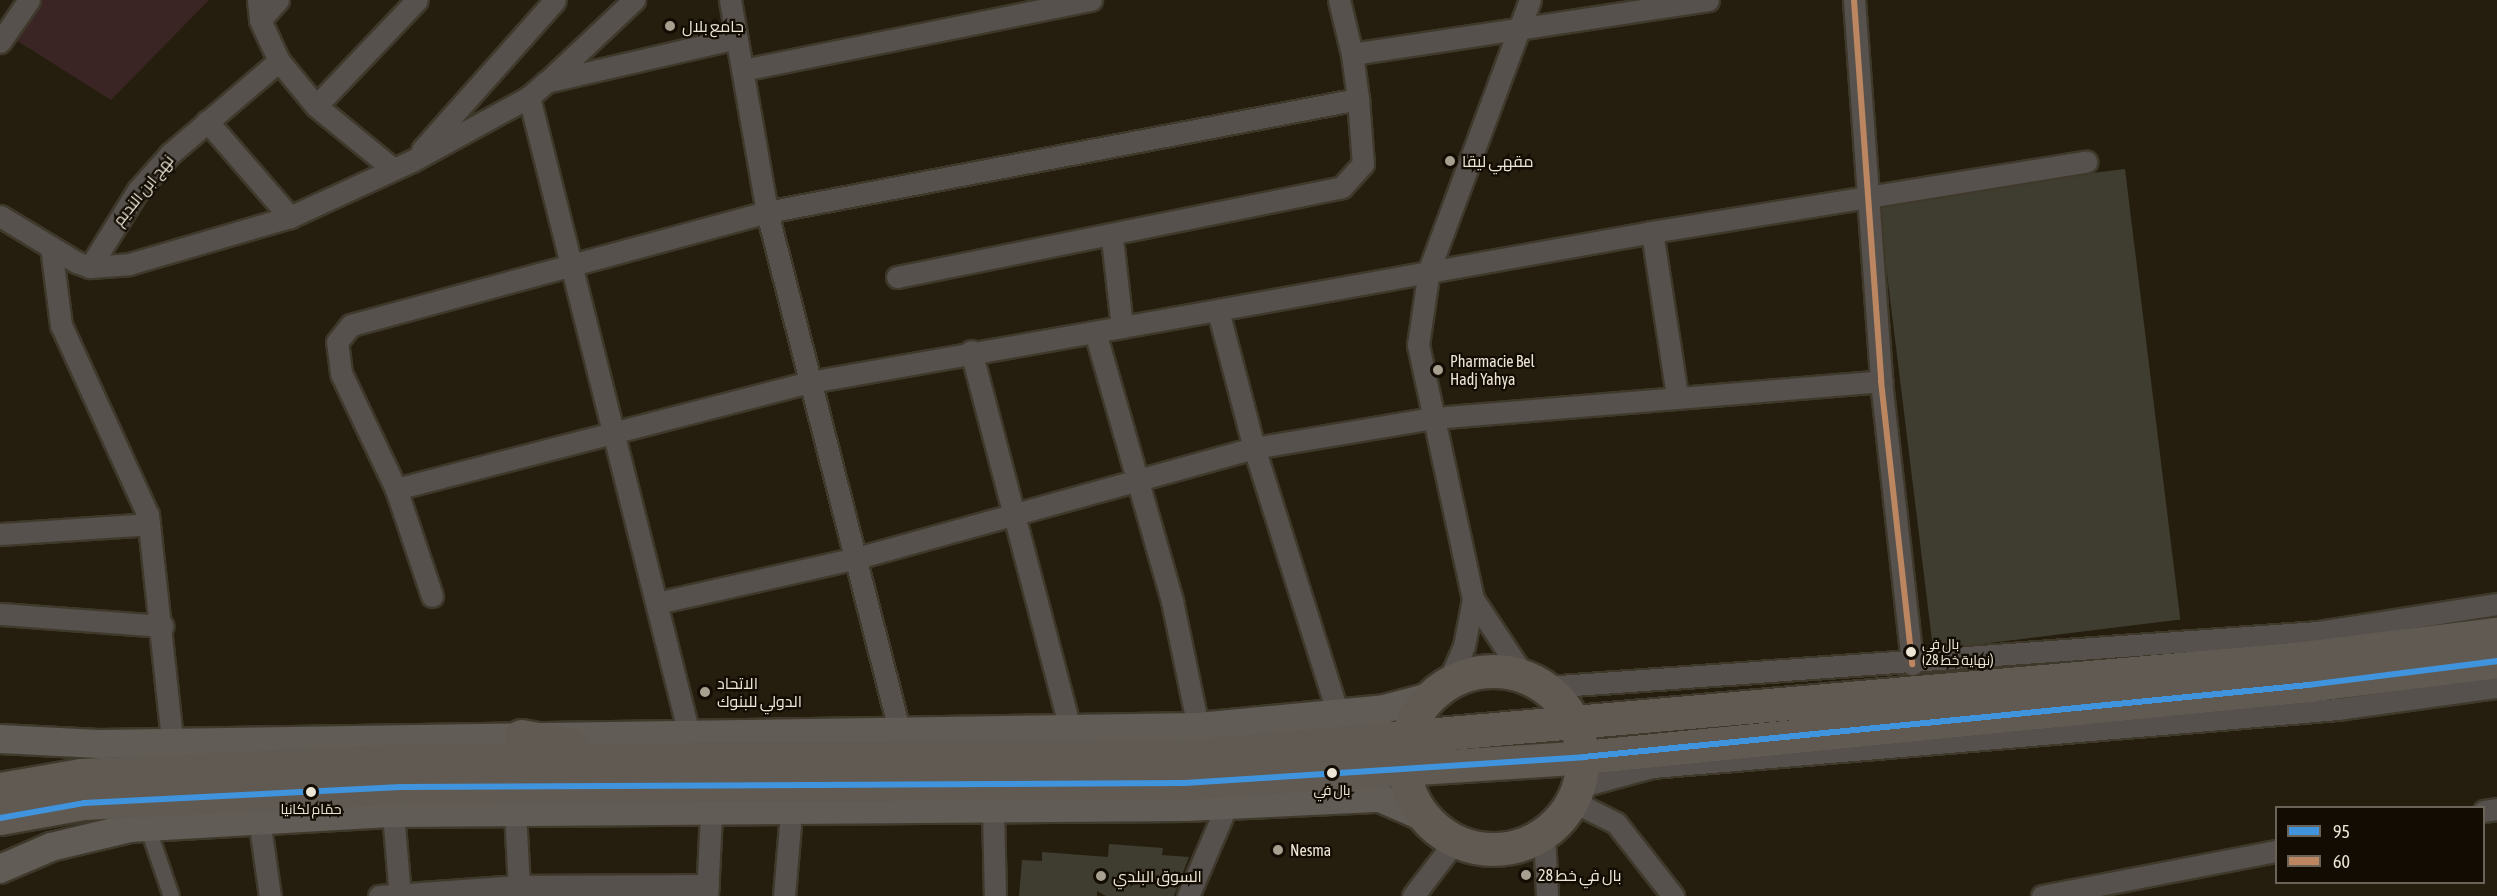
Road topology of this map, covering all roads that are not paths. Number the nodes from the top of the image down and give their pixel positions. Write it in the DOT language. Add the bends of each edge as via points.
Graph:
graph roads {
  1 [pos="29,0"];
  2 [pos="278,0"];
  3 [pos="417,0"];
  4 [pos="555,0"];
  5 [pos="634,0"];
  6 [pos="730,0"];
  7 [pos="1091,0"];
  8 [pos="1339,0"];
  9 [pos="1530,0"];
  10 [pos="1708,0"];
  11 [pos="1854,0"];
  12 [pos="259,10"];
  13 [pos="1516,28"];
  14 [pos="736,38"];
  15 [pos="0,42"];
  16 [pos="1352,54"];
  17 [pos="279,61"];
  18 [pos="743,70"];
  19 [pos="546,82"];
  20 [pos="529,98"];
  21 [pos="1358,99"];
  22 [pos="316,106"];
  23 [pos="207,121"];
  24 [pos="2086,162"];
  25 [pos="403,165"];
  26 [pos="1869,196"];
  27 [pos="767,212"];
  28 [pos="0,216"];
  29 [pos="290,217"];
  30 [pos="1652,232"];
  31 [pos="1112,238"];
  32 [pos="51,247"];
  33 [pos="570,264"];
  34 [pos="90,267"];
  35 [pos="1429,270"];
  36 [pos="897,277"];
  37 [pos="1218,311"];
  38 [pos="1122,327"];
  39 [pos="1095,332"];
  40 [pos="971,351"];
  41 [pos="1881,381"];
  42 [pos="810,382"];
  43 [pos="1677,396"];
  44 [pos="1434,418"];
  45 [pos="612,432"];
  46 [pos="1254,448"];
  47 [pos="1135,481"];
  48 [pos="396,489"];
  49 [pos="1011,515"];
  50 [pos="149,524"];
  51 [pos="0,534"];
  52 [pos="853,559"];
  53 [pos="432,596"];
  54 [pos="1473,598"];
  55 [pos="657,603"];
  56 [pos="2497,604"];
  57 [pos="0,614"];
  58 [pos="163,626"];
  59 [pos="2497,633"];
  60 [pos="2497,661"];
  61 [pos="1912,664"];
  62 [pos="1534,681"];
  63 [pos="2497,687"];
  64 [pos="1439,690"];
  65 [pos="1338,714"];
  66 [pos="1575,724"];
  67 [pos="1198,727"];
  68 [pos="1071,731"];
  69 [pos="900,733"];
  70 [pos="688,734"];
  71 [pos="521,736"];
  72 [pos="0,739"];
  73 [pos="172,739"];
  74 [pos="1405,754"];
  75 [pos="670,761"];
  76 [pos="1578,782"];
  77 [pos="0,789"];
  78 [pos="1227,805"];
  79 [pos="993,809"];
  80 [pos="791,812"];
  81 [pos="393,813"];
  82 [pos="515,813"];
  83 [pos="711,813"];
  84 [pos="1424,817"];
  85 [pos="0,818"];
  86 [pos="259,819"];
  87 [pos="147,826"];
  88 [pos="1544,834"];
  89 [pos="1455,841"];
  90 [pos="2275,851"];
  91 [pos="0,868"];
  92 [pos="519,886"];
  93 [pos="566,890"];
  94 [pos="640,890"];
  95 [pos="707,890"];
  96 [pos="393,895"];
  97 [pos="171,896"];
  98 [pos="270,896"];
  99 [pos="784,896"];
  100 [pos="995,896"];
  101 [pos="1188,896"];
  102 [pos="1413,896"];
  103 [pos="1547,896"];
  104 [pos="1673,896"];
  105 [pos="2042,896"];
  1 -- 15 [label="street"];
  2 -- 12 [label="street"];
  3 -- 22 [label="street"];
  4 -- 25 [label="street"];
  5 -- 19 [label="street"];
  6 -- 14 [label="street"];
  7 -- 18 [label="street"];
  8 -- 16 [label="street"];
  9 -- 13 [label="street"];
  10 -- 13 [label="street"];
  11 -- 26 [label="street"];
  12 -- 17 [label="street"];
  13 -- 16 [label="street"];
  13 -- 35 [label="street"];
  14 -- 18 [label="street"];
  14 -- 19 [label="street"];
  16 -- 21 [label="street"];
  17 -- 22 [label="street"];
  17 -- 23 [label="street, نهج ابن النديم"];
  18 -- 27 [label="street"];
  19 -- 20 [label="street"];
  20 -- 25 [label="street"];
  20 -- 33 [label="street"];
  21 -- 27 [label="street"];
  21 -- 31 [label="street" via="1364,152 1350,183"];
  22 -- 25 [label="street"];
  23 -- 29 [label="street"];
  23 -- 34 [label="street, نهج ابن النديم" via="138,190"];
  24 -- 26 [label="street"];
  25 -- 29 [label="street"];
  26 -- 30 [label="street"];
  26 -- 41 [label="street"];
  27 -- 33 [label="street"];
  27 -- 42 [label="street"];
  28 -- 32 [label="street"];
  29 -- 34 [label="street" via="129,264"];
  30 -- 35 [label="street"];
  30 -- 43 [label="street"];
  31 -- 36 [label="street"];
  31 -- 38 [label="street"];
  32 -- 34 [label="street"];
  32 -- 50 [label="street" via="61,325 135,477"];
  33 -- 45 [label="street"];
  33 -- 48 [label="street" via="365,320 343,333 337,342 341,373"];
  35 -- 37 [label="street"];
  35 -- 44 [label="street" via="1418,345"];
  37 -- 38 [label="street"];
  37 -- 46 [label="street"];
  38 -- 39 [label="street"];
  39 -- 40 [label="street"];
  39 -- 47 [label="street"];
  40 -- 42 [label="street"];
  40 -- 49 [label="street"];
  41 -- 43 [label="street"];
  41 -- 61 [label="street"];
  42 -- 45 [label="street"];
  42 -- 52 [label="street"];
  43 -- 44 [label="street"];
  44 -- 46 [label="street"];
  44 -- 54 [label="street"];
  45 -- 48 [label="street"];
  45 -- 55 [label="street"];
  46 -- 47 [label="street"];
  46 -- 65 [label="street"];
  47 -- 49 [label="street"];
  47 -- 67 [label="street" via="1172,601"];
  48 -- 53 [label="street"];
  49 -- 52 [label="street"];
  49 -- 68 [label="street"];
  50 -- 51 [label="street"];
  50 -- 58 [label="street"];
  52 -- 55 [label="street"];
  52 -- 69 [label="street"];
  54 -- 62 [label="street"];
  54 -- 64 [label="street" via="1464,646"];
  55 -- 70 [label="street"];
  56 -- 61 [label="street" via="2318,632"];
  57 -- 58 [label="street"];
  58 -- 73 [label="street"];
  59 -- 66 [label="main road" via="2295,659"];
  60 -- 76 [label="main road"];
  61 -- 62 [label="street"];
  62 -- 64 [label="main road" via="1498,671"];
  62 -- 66 [label="main road"];
  63 -- 76 [label="street" via="2338,709 1652,767"];
  64 -- 65 [label="main road" via="1384,709"];
  64 -- 74 [label="main road"];
  65 -- 67 [label="main road"];
  66 -- 74 [label="main road"];
  66 -- 76 [label="main road"];
  67 -- 68 [label="main road"];
  68 -- 69 [label="main road"];
  69 -- 70 [label="main road"];
  70 -- 71 [label="main road"];
  71 -- 73 [label="main road"];
  71 -- 75 [label="main road"];
  72 -- 73 [label="main road" via="99,744"];
  74 -- 75 [label="main road"];
  74 -- 76 [label="main road"];
  74 -- 84 [label="main road"];
  74 -- 85 [label="main road" via="1185,783 401,787 84,802"];
  75 -- 77 [label="main road" via="399,760 81,775"];
  76 -- 88 [label="main road"];
  76 -- 104 [label="street" via="1638,846"];
  78 -- 79 [label="main road"];
  78 -- 84 [label="main road" via="1380,798"];
  78 -- 101 [label="street"];
  79 -- 80 [label="main road"];
  79 -- 100 [label="street"];
  80 -- 83 [label="main road"];
  80 -- 99 [label="street"];
  81 -- 82 [label="main road"];
  81 -- 86 [label="main road"];
  81 -- 96 [label="street"];
  82 -- 83 [label="main road"];
  82 -- 92 [label="street"];
  83 -- 95 [label="street"];
  84 -- 89 [label="main road"];
  86 -- 87 [label="main road"];
  86 -- 98 [label="street"];
  87 -- 91 [label="main road" via="51,848"];
  87 -- 97 [label="street"];
  88 -- 89 [label="main road" via="1516,847 1485,849"];
  88 -- 103 [label="street"];
  89 -- 102 [label="street"];
  90 -- 105 [label="street"];
  92 -- 93 [label="street"];
  92 -- 96 [label="street"];
  93 -- 94 [label="street"];
  94 -- 95 [label="street"];
}
